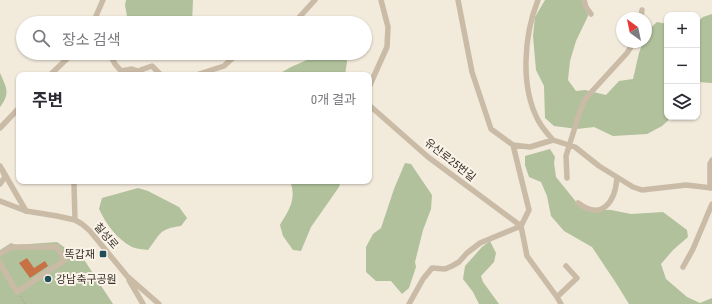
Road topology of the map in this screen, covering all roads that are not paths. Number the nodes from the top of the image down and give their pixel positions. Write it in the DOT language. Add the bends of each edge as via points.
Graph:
graph roads {
  1 [pos="103,0"];
  2 [pos="315,0"];
  3 [pos="381,0"];
  4 [pos="458,0"];
  5 [pos="538,0"];
  6 [pos="584,0"];
  7 [pos="591,14"];
  8 [pos="96,16"];
  9 [pos="300,16"];
  10 [pos="630,48"];
  11 [pos="66,60"];
  12 [pos="113,60"];
  13 [pos="230,60"];
  14 [pos="53,72"];
  15 [pos="158,72"];
  16 [pos="205,72"];
  17 [pos="372,80"];
  18 [pos="372,108"];
  19 [pos="16,111"];
  20 [pos="0,128"];
  21 [pos="553,140"];
  22 [pos="513,145"];
  23 [pos="570,145"];
  24 [pos="712,160"];
  25 [pos="0,166"];
  26 [pos="3,172"];
  27 [pos="567,178"];
  28 [pos="617,178"];
  29 [pos="0,184"];
  30 [pos="74,184"];
  31 [pos="711,188"];
  32 [pos="0,201"];
  33 [pos="578,203"];
  34 [pos="712,204"];
  35 [pos="26,211"];
  36 [pos="74,220"];
  37 [pos="521,226"];
  38 [pos="0,254"];
  39 [pos="0,263"];
  40 [pos="566,266"];
  41 [pos="683,267"];
  42 [pos="127,276"];
  43 [pos="557,296"];
  44 [pos="143,304"];
  45 [pos="159,304"];
  46 [pos="409,304"];
  47 [pos="560,304"];
  1 -- 8 [label="street"];
  2 -- 9 [label="street"];
  3 -- 17 [label="street" via="388,27 386,47"];
  4 -- 22 [label="street" via="472,72 491,128"];
  5 -- 21 [label="street" via="526,47 529,94 539,122"];
  6 -- 7 [label="street"];
  10 -- 23 [label="street" via="585,99"];
  11 -- 14 [label="street"];
  12 -- 15 [label="street" via="121,71 138,71 152,66"];
  13 -- 16 [label="street" via="224,66"];
  18 -- 37 [label="street, 유산로25번길" via="428,157"];
  19 -- 20 [label="street"];
  21 -- 22 [label="street" via="530,147"];
  21 -- 23 [label="street"];
  22 -- 37 [label="street" via="529,210"];
  23 -- 27 [label="street" via="566,156"];
  23 -- 28 [label="street"];
  24 -- 31 [label="street"];
  25 -- 26 [label="street"];
  26 -- 29 [label="street" via="5,177"];
  26 -- 35 [label="street"];
  28 -- 31 [label="street" via="642,190 686,185"];
  28 -- 33 [label="street" via="612,199 603,208 596,211 586,209"];
  30 -- 36 [label="street"];
  32 -- 35 [label="street, 칠성로"];
  34 -- 41 [label="street"];
  35 -- 36 [label="street, 칠성로"];
  36 -- 42 [label="street, 칠성로" via="90,231"];
  37 -- 43 [label="street" via="527,256"];
  37 -- 46 [label="street" via="480,243 452,266 445,269 432,268"];
  38 -- 39 [label="street" via="11,247 57,247 65,260 17,292"];
  40 -- 43 [label="street" via="577,278"];
  42 -- 44 [label="street"];
  42 -- 45 [label="street, 칠성로"];
  43 -- 47 [label="street"];
}
